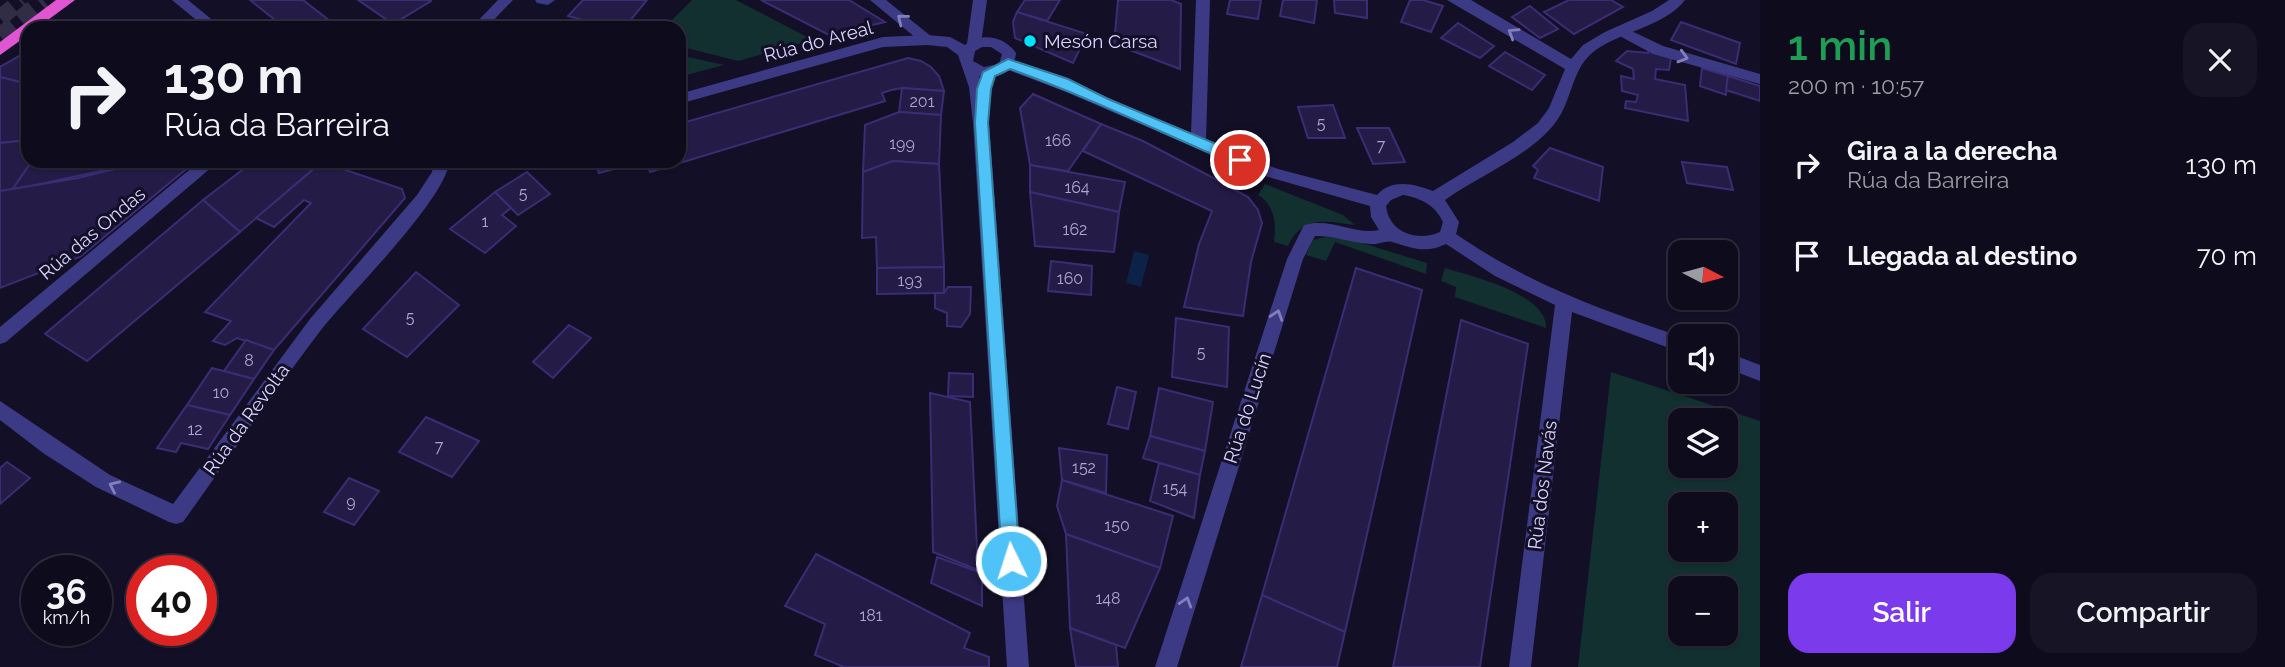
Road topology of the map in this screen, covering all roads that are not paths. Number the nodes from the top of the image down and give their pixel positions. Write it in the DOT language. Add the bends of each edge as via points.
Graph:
graph roads {
  1 [pos="67,0"];
  2 [pos="179,0"];
  3 [pos="506,0"];
  4 [pos="542,0"];
  5 [pos="548,0"];
  6 [pos="877,0"];
  7 [pos="980,0"];
  8 [pos="1203,0"];
  9 [pos="1454,0"];
  10 [pos="1678,0"];
  11 [pos="35,21"];
  12 [pos="206,21"];
  13 [pos="485,21"];
  14 [pos="1621,31"];
  15 [pos="21,33"];
  16 [pos="927,40"];
  17 [pos="991,42"];
  18 [pos="0,50"];
  19 [pos="969,54"];
  20 [pos="1008,64"];
  21 [pos="1572,67"];
  22 [pos="990,72"];
  23 [pos="1760,79"];
  24 [pos="686,97"];
  25 [pos="981,123"];
  26 [pos="1198,142"];
  27 [pos="203,168"];
  28 [pos="441,168"];
  29 [pos="1434,199"];
  30 [pos="1379,202"];
  31 [pos="1391,234"];
  32 [pos="1447,236"];
  33 [pos="1564,303"];
  34 [pos="0,337"];
  35 [pos="1668,340"];
  36 [pos="1738,365"];
  37 [pos="1760,373"];
  38 [pos="0,410"];
  39 [pos="1018,667"];
  40 [pos="1166,667"];
  41 [pos="1520,667"];
  1 -- 11 [label="highway"];
  2 -- 12 [label="street"];
  3 -- 13 [label="street"];
  4 -- 5 [label="street"];
  16 -- 6 [label="street, one-way"];
  7 -- 17 [label="street"];
  7 -- 19 [label="street"];
  8 -- 26 [label="street"];
  21 -- 9 [label="street, one-way"];
  10 -- 14 [label="street"];
  14 -- 21 [label="street" via="1586,49"];
  14 -- 23 [label="street, one-way" via="1658,50"];
  15 -- 18 [label="highway"];
  16 -- 19 [label="street, Rúa do Areal" via="950,42"];
  16 -- 24 [label="street, Rúa do Areal" via="883,42"];
  17 -- 19 [label="street"];
  17 -- 20 [label="street" via="1009,53"];
  19 -- 22 [label="street" via="975,69"];
  19 -- 25 [label="street"];
  20 -- 22 [label="street"];
  20 -- 26 [label="street" via="1064,83"];
  21 -- 29 [label="street" via="1564,97 1544,126"];
  22 -- 25 [label="street"];
  25 -- 39 [label="street"];
  26 -- 30 [label="street" via="1261,169"];
  27 -- 34 [label="street, Rúa das Ondas"];
  28 -- 38 [label="street, Rúa da Revolta, one-way" via="423,199 316,324 176,515 103,481"];
  29 -- 30 [label="street" via="1402,189 1384,195"];
  29 -- 32 [label="street" via="1448,213"];
  30 -- 31 [label="street" via="1379,218"];
  31 -- 32 [label="street" via="1428,245"];
  40 -- 31 [label="street, Rúa do Lucín, one-way" via="1295,259 1310,230 1337,230 1371,238"];
  32 -- 33 [label="street" via="1475,257"];
  33 -- 35 [label="street"];
  33 -- 41 [label="street, Rúa dos Navás"];
  36 -- 37 [label="street"];
}
